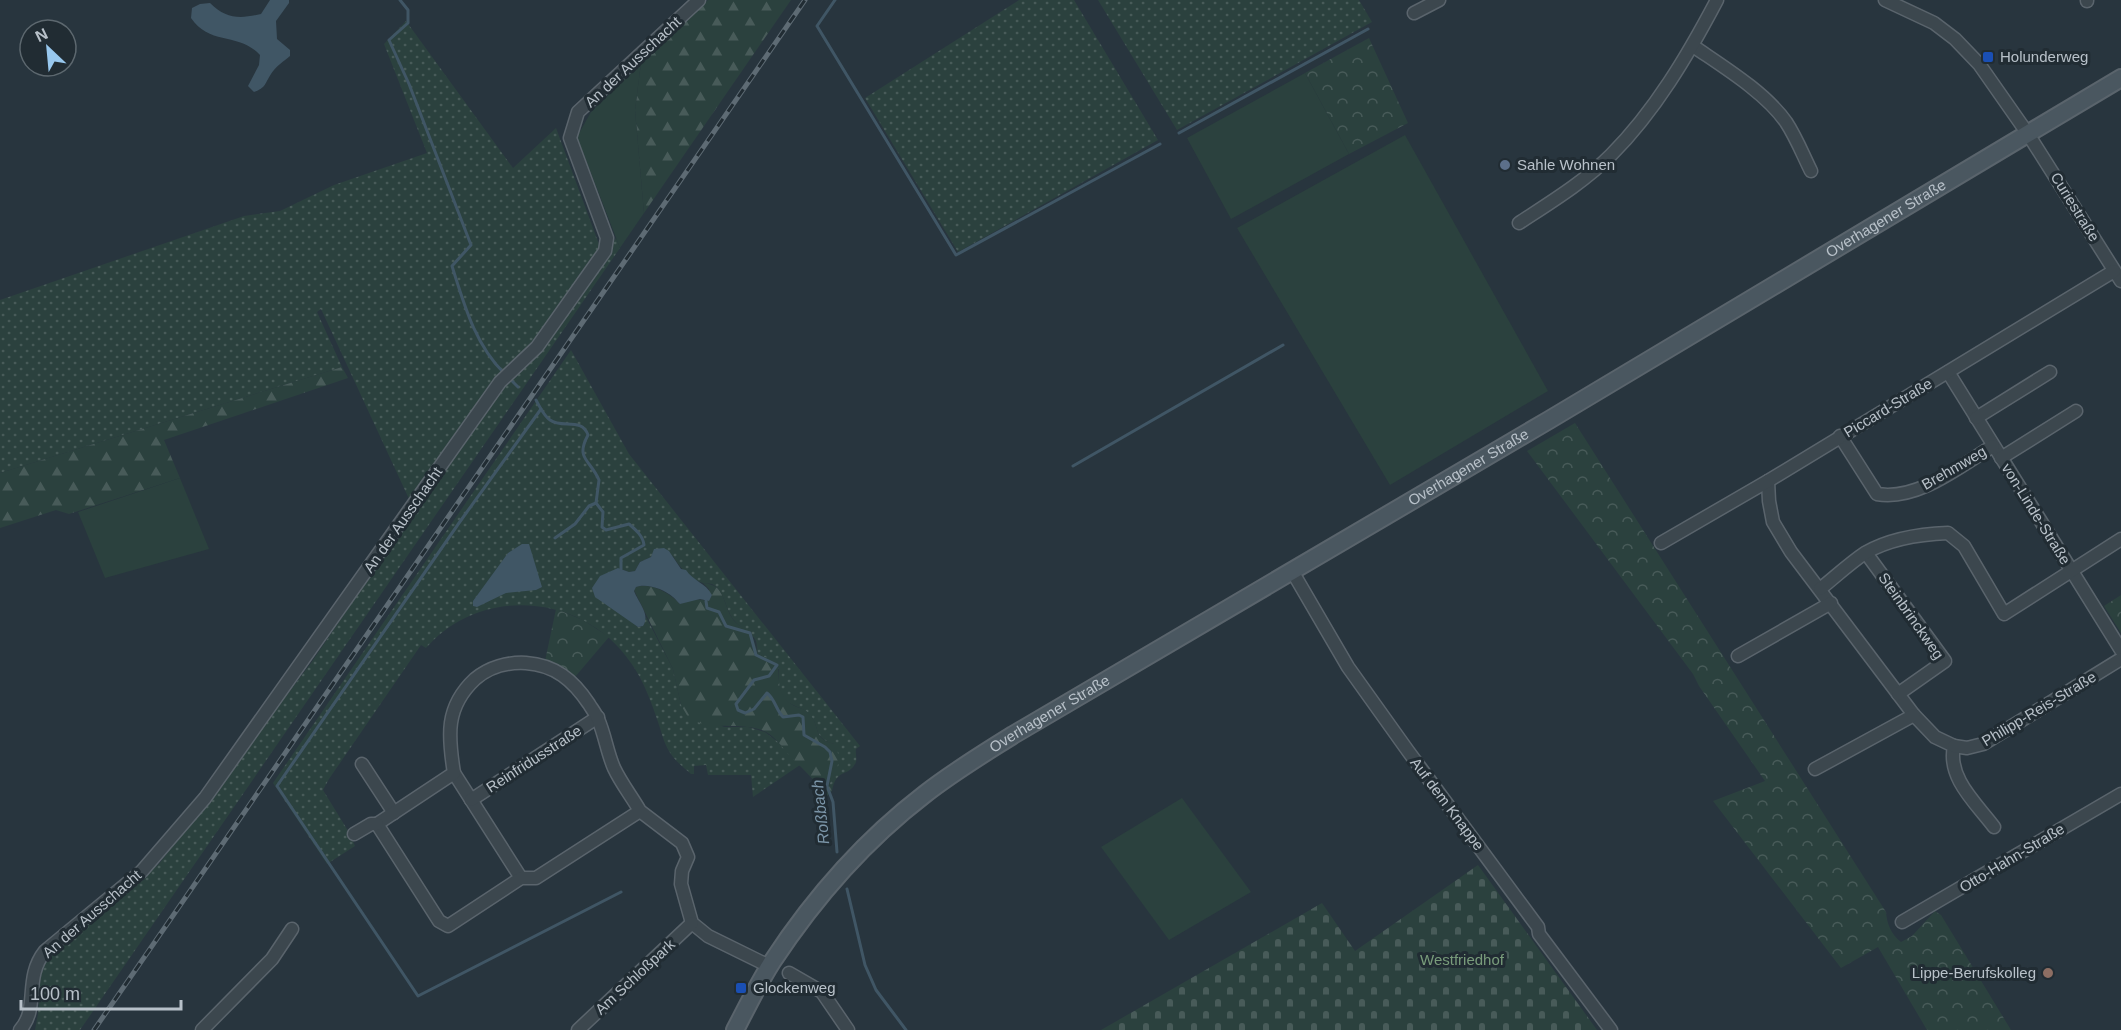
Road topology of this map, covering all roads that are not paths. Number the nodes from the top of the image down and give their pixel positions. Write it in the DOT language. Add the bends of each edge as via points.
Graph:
graph roads {
  1 [pos="699,0"];
  2 [pos="1717,0"];
  3 [pos="1886,0"];
  4 [pos="1436,1"];
  5 [pos="1414,13"];
  6 [pos="1693,46"];
  7 [pos="2121,78"];
  8 [pos="2028,134"];
  9 [pos="1811,171"];
  10 [pos="1519,223"];
  11 [pos="2118,276"];
  12 [pos="1948,372"];
  13 [pos="2050,372"];
  14 [pos="2076,411"];
  15 [pos="1976,418"];
  16 [pos="1840,436"];
  17 [pos="1993,446"];
  18 [pos="2001,458"];
  19 [pos="1768,481"];
  20 [pos="2121,539"];
  21 [pos="1661,543"];
  22 [pos="1866,553"];
  23 [pos="2071,570"];
  24 [pos="1292,571"];
  25 [pos="1820,589"];
  26 [pos="1831,603"];
  27 [pos="2121,650"];
  28 [pos="1738,656"];
  29 [pos="2121,659"];
  30 [pos="1898,694"];
  31 [pos="1914,716"];
  32 [pos="598,717"];
  33 [pos="1954,746"];
  34 [pos="362,764"];
  35 [pos="1815,769"];
  36 [pos="454,773"];
  37 [pos="2121,794"];
  38 [pos="471,800"];
  39 [pos="640,811"];
  40 [pos="394,813"];
  41 [pos="376,824"];
  42 [pos="1994,828"];
  43 [pos="354,834"];
  44 [pos="521,878"];
  45 [pos="1902,922"];
  46 [pos="692,923"];
  47 [pos="292,929"];
  48 [pos="771,963"];
  49 [pos="789,973"];
  50 [pos="20,1030"];
  51 [pos="202,1030"];
  52 [pos="578,1030"];
  53 [pos="735,1030"];
  54 [pos="848,1030"];
  55 [pos="1611,1030"];
  1 -- 50 [label="street, An der Ausschacht" via="579,112 570,138 607,238 604,251 537,347 500,382 205,798 142,871 37,961 30,1011"];
  2 -- 6 [label="street"];
  3 -- 8 [label="street, Curiestraße" via="1934,23 1955,39 1979,64"];
  4 -- 5 [label="street"];
  6 -- 9 [label="street" via="1773,107 1786,122"];
  6 -- 10 [label="street" via="1611,155"];
  7 -- 8 [label="main road, Overhagener Straße"];
  8 -- 11 [label="street, Curiestraße"];
  8 -- 24 [label="main road, Overhagener Straße"];
  11 -- 12 [label="street, Piccard-Straße"];
  12 -- 15 [label="street, von-Linde-Straße"];
  12 -- 16 [label="street, Piccard-Straße"];
  13 -- 15 [label="street"];
  14 -- 18 [label="street, von-Linde-Straße"];
  15 -- 17 [label="street, von-Linde-Straße"];
  16 -- 17 [label="street, Brehmweg" via="1877,494 1889,496 1918,489"];
  16 -- 19 [label="street, Piccard-Straße"];
  17 -- 18 [label="street, von-Linde-Straße"];
  18 -- 23 [label="street, von-Linde-Straße"];
  19 -- 21 [label="street, Piccard-Straße"];
  19 -- 25 [label="street" via="1773,522"];
  20 -- 23 [label="street, von-Linde-Straße"];
  22 -- 23 [label="street" via="1925,534 1948,533 1964,546 2004,614"];
  22 -- 25 [label="street"];
  22 -- 30 [label="street, Steinbrinckweg" via="1945,662"];
  23 -- 27 [label="street, von-Linde-Straße"];
  24 -- 48 [label="main road, Overhagener Straße" via="959,769 888,825 834,880"];
  24 -- 55 [label="street, Auf dem Knappe" via="1348,667"];
  25 -- 26 [label="street"];
  26 -- 28 [label="street"];
  26 -- 30 [label="street"];
  29 -- 33 [label="street, Philipp-Reis-Straße" via="1983,744"];
  30 -- 31 [label="street"];
  31 -- 33 [label="street" via="1935,737"];
  31 -- 35 [label="street"];
  32 -- 36 [label="street" via="573,683 550,667 518,662 490,669 467,687 449,723"];
  32 -- 38 [label="street, Reinfridusstraße"];
  32 -- 39 [label="street" via="614,768"];
  33 -- 42 [label="street" via="1955,776"];
  34 -- 40 [label="street"];
  36 -- 38 [label="street, Reinfridusstraße"];
  36 -- 40 [label="street"];
  37 -- 45 [label="street, Otto-Hahn-Straße"];
  38 -- 44 [label="street, Reinfridusstraße"];
  39 -- 44 [label="street" via="536,878"];
  39 -- 46 [label="street" via="682,843 688,857 681,884"];
  40 -- 41 [label="street"];
  41 -- 43 [label="street"];
  41 -- 44 [label="street" via="439,921 448,926"];
  46 -- 48 [label="street" via="708,936 765,964"];
  46 -- 52 [label="street, Am Schloßpark"];
  47 -- 51 [label="street" via="272,959"];
  48 -- 53 [label="main road, Overhagener Straße"];
  49 -- 54 [label="street" via="822,992"];
}
